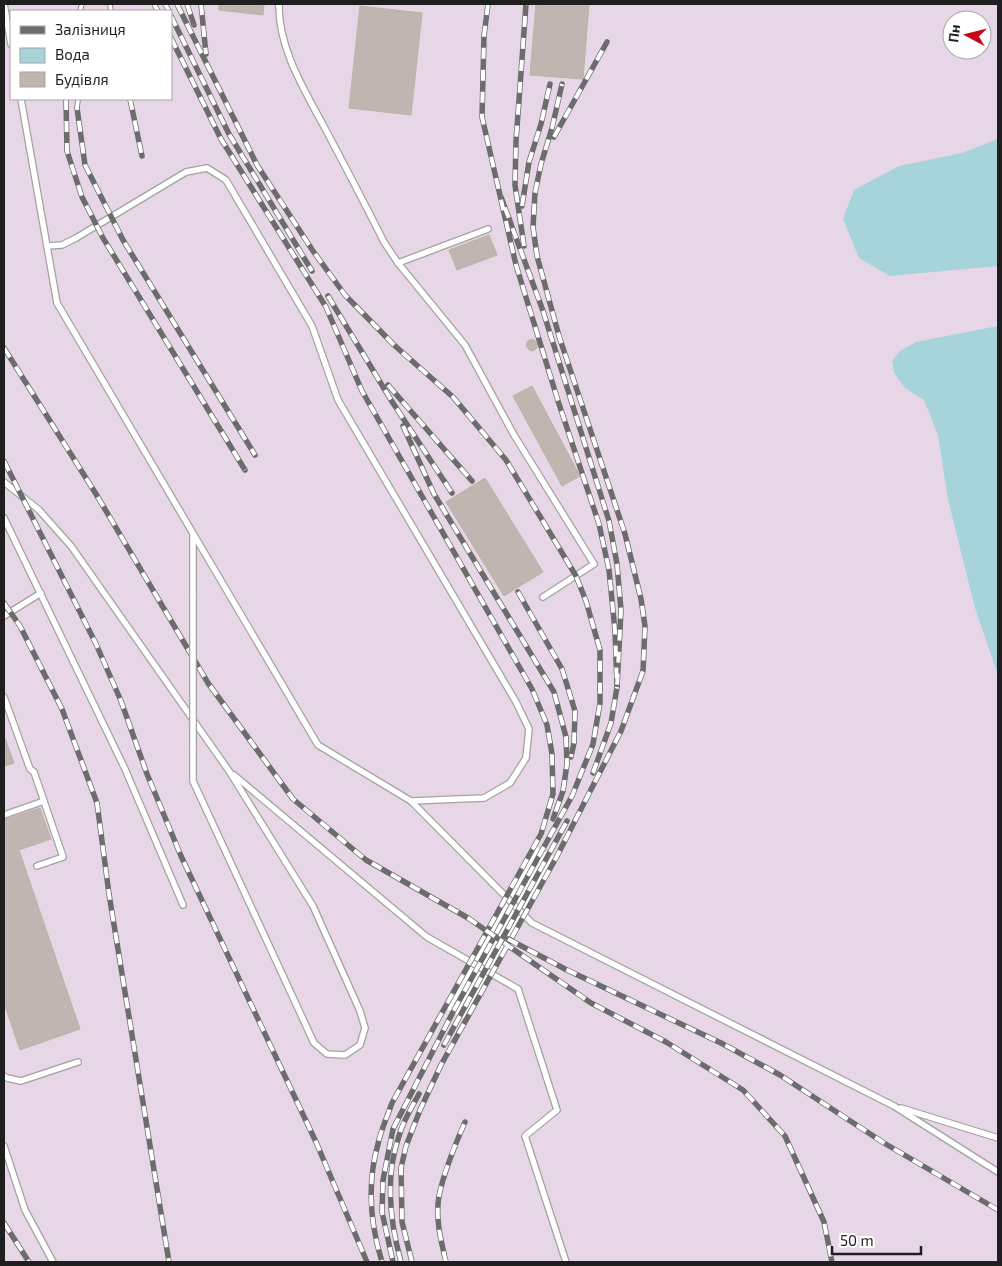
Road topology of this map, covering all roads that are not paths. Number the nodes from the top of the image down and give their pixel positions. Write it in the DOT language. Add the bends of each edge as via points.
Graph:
graph roads {
  1 [pos="4,4"];
  2 [pos="279,4"];
  3 [pos="10,38"];
  4 [pos="21,100"];
  5 [pos="488,229"];
  6 [pos="47,246"];
  7 [pos="398,263"];
  8 [pos="4,482"];
  9 [pos="4,518"];
  10 [pos="193,532"];
  11 [pos="40,593"];
  12 [pos="543,597"];
  13 [pos="4,616"];
  14 [pos="4,697"];
  15 [pos="229,771"];
  16 [pos="44,801"];
  17 [pos="411,801"];
  18 [pos="4,815"];
  19 [pos="37,866"];
  20 [pos="183,904"];
  21 [pos="78,1062"];
  22 [pos="4,1076"];
  23 [pos="894,1106"];
  24 [pos="998,1138"];
  25 [pos="4,1146"];
  26 [pos="998,1172"];
  27 [pos="52,1262"];
  28 [pos="566,1262"];
  1 -- 3 [label="lane"];
  2 -- 7 [label="lane" via="278,15 284,40 297,74"];
  4 -- 6 [label="lane"];
  5 -- 7 [label="lane"];
  6 -- 10 [label="lane" via="57,303"];
  6 -- 17 [label="lane" via="62,245 76,238 186,172 207,168 226,180 312,326 338,400 529,729 526,758 510,783 484,798"];
  7 -- 12 [label="lane" via="465,345 514,435 594,564"];
  8 -- 15 [label="lane" via="39,510 71,546"];
  9 -- 11 [label="lane"];
  10 -- 15 [label="lane, bridge" via="193,781 314,1043 327,1054 345,1055 360,1045 365,1028 360,1011 313,906"];
  10 -- 17 [label="lane" via="318,744"];
  11 -- 13 [label="lane"];
  11 -- 20 [label="lane" via="125,769"];
  14 -- 16 [label="lane"];
  15 -- 28 [label="lane" via="427,937 518,989 557,1110 525,1136"];
  16 -- 18 [label="lane"];
  16 -- 19 [label="lane" via="63,857"];
  17 -- 23 [label="lane" via="532,923"];
  21 -- 22 [label="lane" via="21,1081"];
  23 -- 24 [label="lane"];
  23 -- 26 [label="lane"];
  25 -- 27 [label="lane" via="26,1210"];
}
